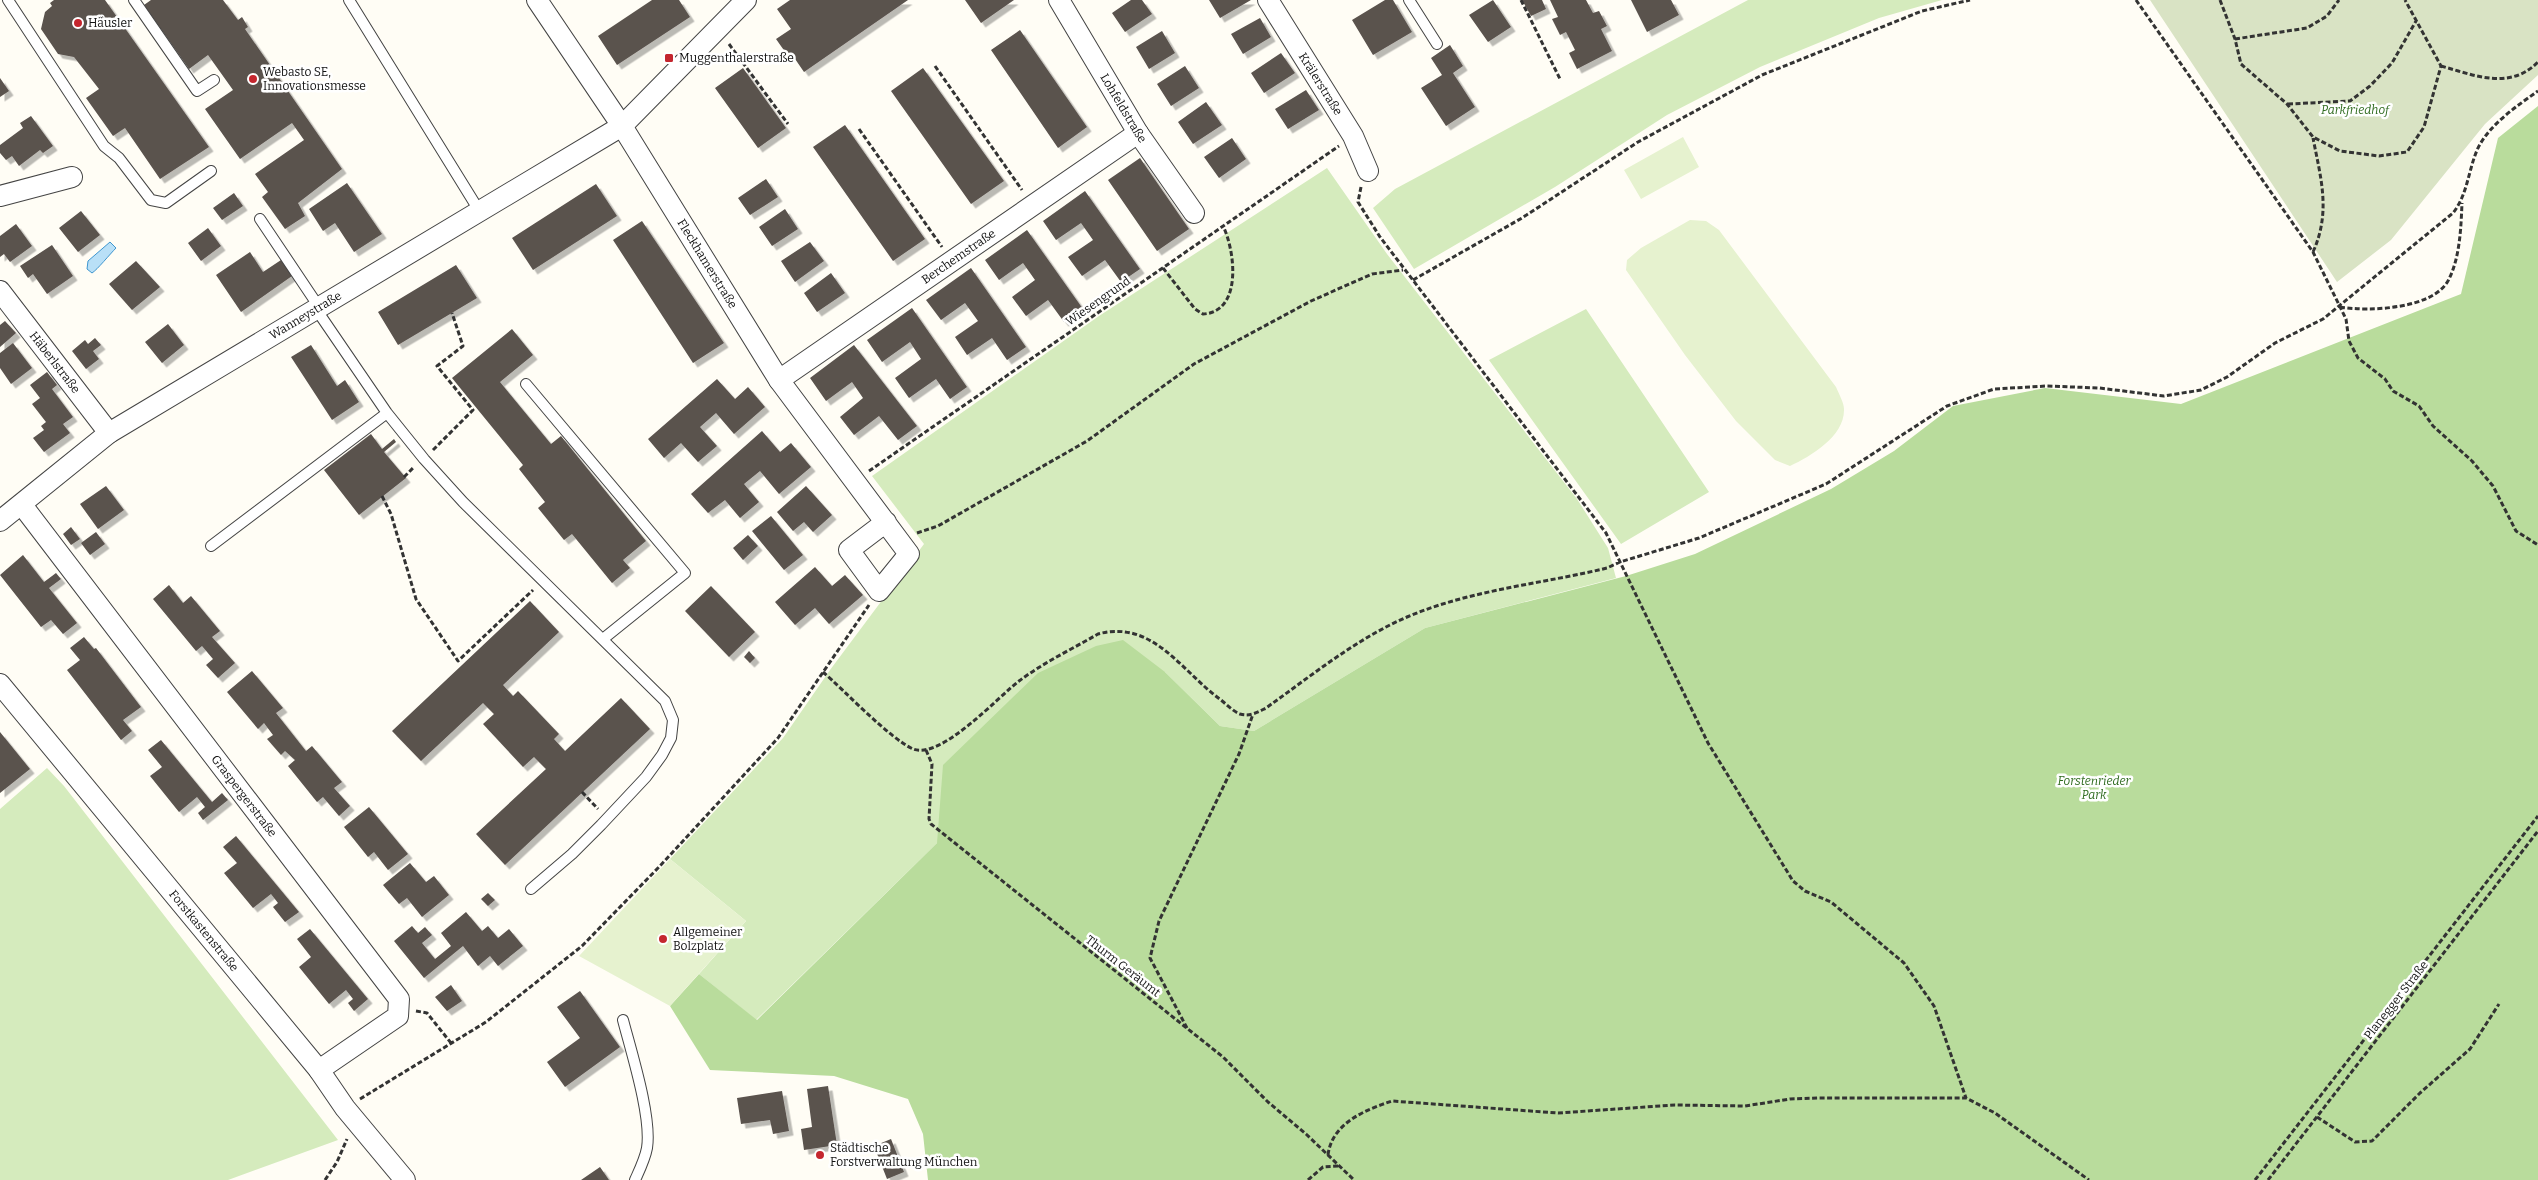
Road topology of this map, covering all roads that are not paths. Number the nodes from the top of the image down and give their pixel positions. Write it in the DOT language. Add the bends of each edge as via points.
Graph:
graph roads {
  1 [pos="8,0"];
  2 [pos="134,0"];
  3 [pos="349,0"];
  4 [pos="537,0"];
  5 [pos="746,0"];
  6 [pos="1059,0"];
  7 [pos="1268,0"];
  8 [pos="1409,0"];
  9 [pos="1437,44"];
  10 [pos="214,80"];
  11 [pos="622,126"];
  12 [pos="1138,133"];
  13 [pos="211,171"];
  14 [pos="1368,171"];
  15 [pos="72,177"];
  16 [pos="0,196"];
  17 [pos="480,212"];
  18 [pos="1194,213"];
  19 [pos="260,219"];
  20 [pos="0,291"];
  21 [pos="318,308"];
  22 [pos="779,380"];
  23 [pos="526,384"];
  24 [pos="388,413"];
  25 [pos="109,433"];
  26 [pos="22,505"];
  27 [pos="0,522"];
  28 [pos="886,522"];
  29 [pos="211,546"];
  30 [pos="603,639"];
  31 [pos="0,684"];
  32 [pos="531,889"];
  33 [pos="623,1020"];
  34 [pos="319,1070"];
  35 [pos="405,1180"];
  36 [pos="635,1180"];
  1 -- 13 [label="lane" via="104,146 119,158 151,200 166,204"];
  2 -- 10 [label="lane" via="197,90"];
  3 -- 17 [label="lane"];
  4 -- 11 [label="street, Fleckhamerstraße"];
  5 -- 11 [label="street"];
  6 -- 12 [label="street, Lohfeldstraße"];
  7 -- 14 [label="street, Krälerstraße" via="1353,136"];
  8 -- 9 [label="lane"];
  11 -- 17 [label="street, Wanneystraße"];
  11 -- 22 [label="street, Fleckhamerstraße"];
  12 -- 18 [label="street, Lohfeldstraße"];
  12 -- 22 [label="street, Berchemstraße"];
  15 -- 16 [label="street"];
  17 -- 21 [label="street, Wanneystraße"];
  19 -- 21 [label="lane"];
  20 -- 25 [label="street, Häberlstraße"];
  21 -- 24 [label="lane"];
  21 -- 25 [label="street, Wanneystraße"];
  22 -- 28 [label="street, Fleckhamerstraße"];
  23 -- 30 [label="lane" via="685,573"];
  24 -- 29 [label="lane"];
  24 -- 30 [label="lane" via="463,502"];
  25 -- 26 [label="street, Wanneystraße"];
  26 -- 27 [label="street, Wanneystraße"];
  26 -- 34 [label="street, Graspergerstraße" via="399,999 398,1016"];
  28 -- 28 [label="street, Fleckhamerstraße" via="849,550 879,592 909,554"];
  30 -- 32 [label="lane" via="665,700 673,720 671,738 646,776 607,819"];
  31 -- 34 [label="street, Forstkastenstraße"];
  33 -- 36 [label="lane" via="638,1077 648,1146"];
  34 -- 35 [label="street, Forstkastenstraße" via="351,1115"];
}
